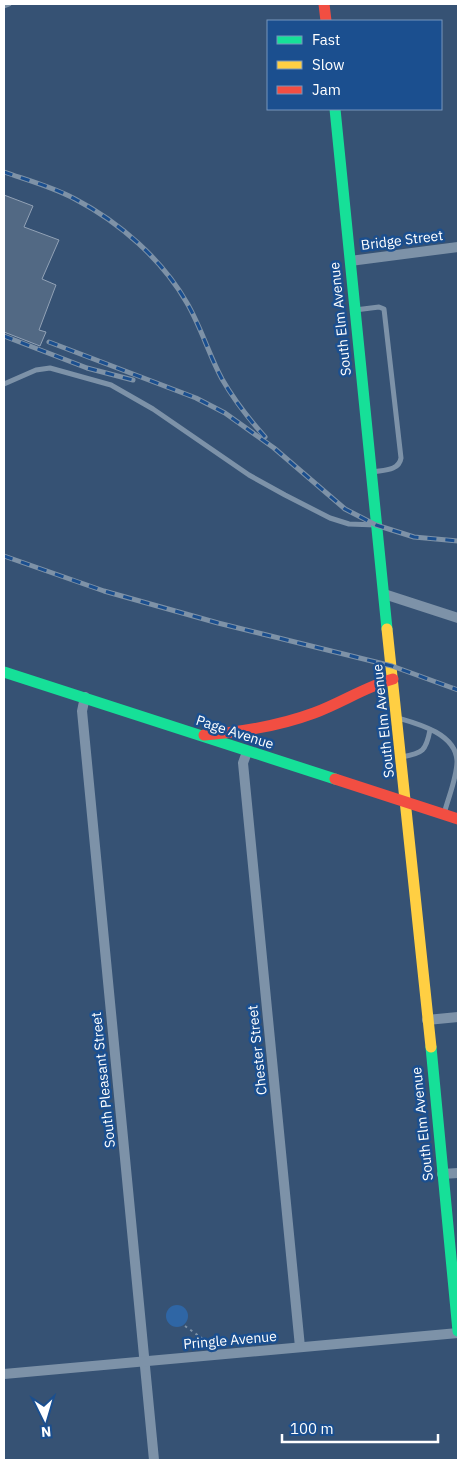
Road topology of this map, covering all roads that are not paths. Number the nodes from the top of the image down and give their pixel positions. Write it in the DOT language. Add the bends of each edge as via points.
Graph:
graph roads {
  1 [pos="9,4"];
  2 [pos="324,4"];
  3 [pos="4,6"];
  4 [pos="326,20"];
  5 [pos="335,110"];
  6 [pos="458,247"];
  7 [pos="350,261"];
  8 [pos="355,310"];
  9 [pos="4,384"];
  10 [pos="371,472"];
  11 [pos="376,524"];
  12 [pos="384,594"];
  13 [pos="458,618"];
  14 [pos="4,672"];
  15 [pos="393,679"];
  16 [pos="85,697"];
  17 [pos="397,718"];
  18 [pos="430,730"];
  19 [pos="198,736"];
  20 [pos="247,752"];
  21 [pos="402,758"];
  22 [pos="407,804"];
  23 [pos="444,815"];
  24 [pos="458,819"];
  25 [pos="458,1017"];
  26 [pos="427,1020"];
  27 [pos="458,1173"];
  28 [pos="442,1174"];
  29 [pos="458,1332"];
  30 [pos="300,1347"];
  31 [pos="144,1361"];
  32 [pos="4,1374"];
  33 [pos="154,1460"];
  1 -- 3 [label="lane"];
  2 -- 4 [label="street"];
  5 -- 7 [label="street, South Elm Avenue"];
  6 -- 7 [label="street, Bridge Street"];
  7 -- 8 [label="street, South Elm Avenue"];
  8 -- 10 [label="street, South Elm Avenue"];
  8 -- 10 [label="lane" via="384,309 401,458 396,468"];
  9 -- 11 [label="lane" via="36,370 50,368 111,385 284,495 339,521"];
  10 -- 11 [label="street, South Elm Avenue"];
  11 -- 12 [label="street, South Elm Avenue"];
  12 -- 13 [label="street"];
  12 -- 15 [label="street, South Elm Avenue"];
  14 -- 16 [label="street, Page Avenue"];
  15 -- 17 [label="street, South Elm Avenue"];
  15 -- 19 [label="street" via="287,722 243,732"];
  16 -- 19 [label="street, Page Avenue"];
  16 -- 31 [label="street, South Pleasant Street" via="82,711"];
  17 -- 18 [label="lane"];
  17 -- 21 [label="street, South Elm Avenue"];
  18 -- 21 [label="lane" via="427,745 419,754"];
  18 -- 23 [label="lane" via="451,746 457,762"];
  19 -- 20 [label="street, Page Avenue"];
  20 -- 22 [label="street, Page Avenue"];
  20 -- 30 [label="street, Chester Street" via="243,763"];
  21 -- 22 [label="street, South Elm Avenue"];
  22 -- 23 [label="street, Page Avenue"];
  22 -- 26 [label="street, South Elm Avenue"];
  23 -- 24 [label="street, Page Avenue"];
  25 -- 26 [label="street"];
  26 -- 28 [label="street, South Elm Avenue"];
  27 -- 28 [label="street"];
  28 -- 29 [label="street, South Elm Avenue"];
  29 -- 30 [label="street, Pringle Avenue"];
  30 -- 31 [label="street, Pringle Avenue"];
  31 -- 32 [label="street, Pringle Avenue"];
  31 -- 33 [label="street, South Pleasant Street"];
}
